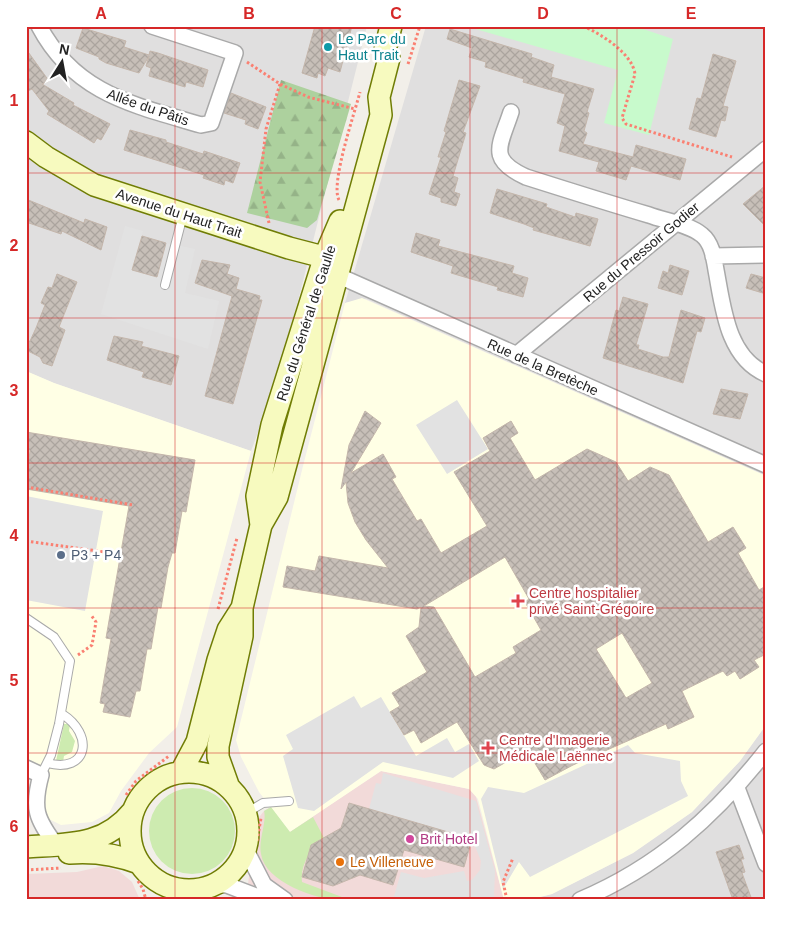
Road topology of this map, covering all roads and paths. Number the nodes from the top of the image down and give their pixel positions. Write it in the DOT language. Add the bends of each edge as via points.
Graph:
graph roads {
  1 [pos="39,26"];
  2 [pos="152,26"];
  3 [pos="391,26"];
  4 [pos="406,26"];
  5 [pos="420,26"];
  6 [pos="583,26"];
  7 [pos="235,53"];
  8 [pos="398,62"];
  9 [pos="280,84"];
  10 [pos="370,93"];
  11 [pos="355,109"];
  12 [pos="511,112"];
  13 [pos="26,142"];
  14 [pos="766,149"];
  15 [pos="743,168"];
  16 [pos="344,208"];
  17 [pos="183,215"];
  18 [pos="676,224"];
  19 [pos="274,243"];
  20 [pos="766,255"];
  21 [pos="713,256"];
  22 [pos="331,265"];
  23 [pos="165,285"];
  24 [pos="516,355"];
  25 [pos="766,374"];
  26 [pos="766,465"];
  27 [pos="26,487"];
  28 [pos="134,505"];
  29 [pos="26,541"];
  30 [pos="119,554"];
  31 [pos="242,608"];
  32 [pos="91,616"];
  33 [pos="26,618"];
  34 [pos="70,661"];
  35 [pos="62,714"];
  36 [pos="175,751"];
  37 [pos="766,751"];
  38 [pos="26,768"];
  39 [pos="44,769"];
  40 [pos="181,772"];
  41 [pos="228,785"];
  42 [pos="737,788"];
  43 [pos="289,801"];
  44 [pos="128,806"];
  45 [pos="252,810"];
  46 [pos="56,845"];
  47 [pos="26,847"];
  48 [pos="251,848"];
  49 [pos="26,856"];
  50 [pos="513,858"];
  51 [pos="766,864"];
  52 [pos="145,870"];
  53 [pos="202,891"];
  54 [pos="156,900"];
  55 [pos="266,900"];
  56 [pos="285,900"];
  57 [pos="507,900"];
  58 [pos="580,900"];
  1 -- 7 [label="street, Allée du Pâtis" via="49,44 71,69 98,89 134,105 206,126 213,120"];
  2 -- 7 [label="street"];
  3 -- 8 [label="main road, Rue du Général de Gaulle" via="385,50"];
  4 -- 8 [label="main road, Rue du Général de Gaulle"];
  5 -- 8 [label="path"];
  6 -- 15 [label="path" via="607,40 634,67 635,74 622,118 626,124 720,152 735,158"];
  7 -- 9 [label="path"];
  8 -- 10 [label="main road, Rue du Général de Gaulle"];
  9 -- 11 [label="path" via="308,97"];
  9 -- 19 [label="path" via="266,129 260,182"];
  10 -- 11 [label="path"];
  10 -- 16 [label="main road, Rue du Général de Gaulle"];
  10 -- 22 [label="main road, Rue du Général de Gaulle" via="381,115"];
  11 -- 16 [label="path" via="339,169 336,196"];
  12 -- 18 [label="street" via="499,150 500,159 512,171"];
  13 -- 17 [label="main road, Avenue du Haut Trait" via="46,158 94,185"];
  14 -- 15 [label="street, Rue du Pressoir Godier"];
  15 -- 18 [label="street, Rue du Pressoir Godier"];
  16 -- 22 [label="main road, Rue du Général de Gaulle"];
  17 -- 19 [label="main road, Avenue du Haut Trait"];
  17 -- 23 [label="lane"];
  18 -- 21 [label="street" via="702,235"];
  18 -- 24 [label="street, Rue du Pressoir Godier"];
  19 -- 22 [label="main road, Avenue du Haut Trait"];
  20 -- 21 [label="street"];
  21 -- 25 [label="street" via="732,336 746,362"];
  22 -- 24 [label="street, Rue de la Bretèche"];
  22 -- 31 [label="main road, Rue du Général de Gaulle" via="272,425 257,496 261,525"];
  24 -- 26 [label="street, Rue de la Bretèche"];
  27 -- 28 [label="path"];
  29 -- 30 [label="path"];
  31 -- 40 [label="main road, Rue du Général de Gaulle" via="228,630 197,742"];
  31 -- 41 [label="main road, Rue du Général de Gaulle" via="242,636 217,752"];
  32 -- 34 [label="path" via="96,622 92,645"];
  33 -- 34 [label="lane" via="54,636"];
  34 -- 35 [label="lane"];
  35 -- 39 [label="lane"];
  35 -- 39 [label="lane" via="78,728 84,744 83,752 77,760 66,765"];
  36 -- 44 [label="path" via="136,781"];
  37 -- 42 [label="street"];
  38 -- 39 [label="street"];
  39 -- 46 [label="street" via="35,806 41,823"];
  40 -- 41 [label="main road" via="206,774"];
  40 -- 44 [label="main road" via="160,779"];
  41 -- 45 [label="main road"];
  42 -- 51 [label="street"];
  42 -- 58 [label="street" via="669,850 629,876"];
  43 -- 45 [label="lane" via="269,802"];
  44 -- 46 [label="main road" via="124,822 110,832 91,841"];
  44 -- 52 [label="main road" via="131,843"];
  45 -- 48 [label="main road"];
  45 -- 48 [label="path" via="262,816"];
  46 -- 47 [label="main road"];
  48 -- 53 [label="main road" via="234,870"];
  48 -- 56 [label="street" via="264,885"];
  49 -- 52 [label="main road" via="93,853 128,859"];
  50 -- 57 [label="path" via="503,882"];
  52 -- 53 [label="main road" via="174,888"];
  52 -- 54 [label="main road"];
  53 -- 55 [label="street" via="227,885"];
}
